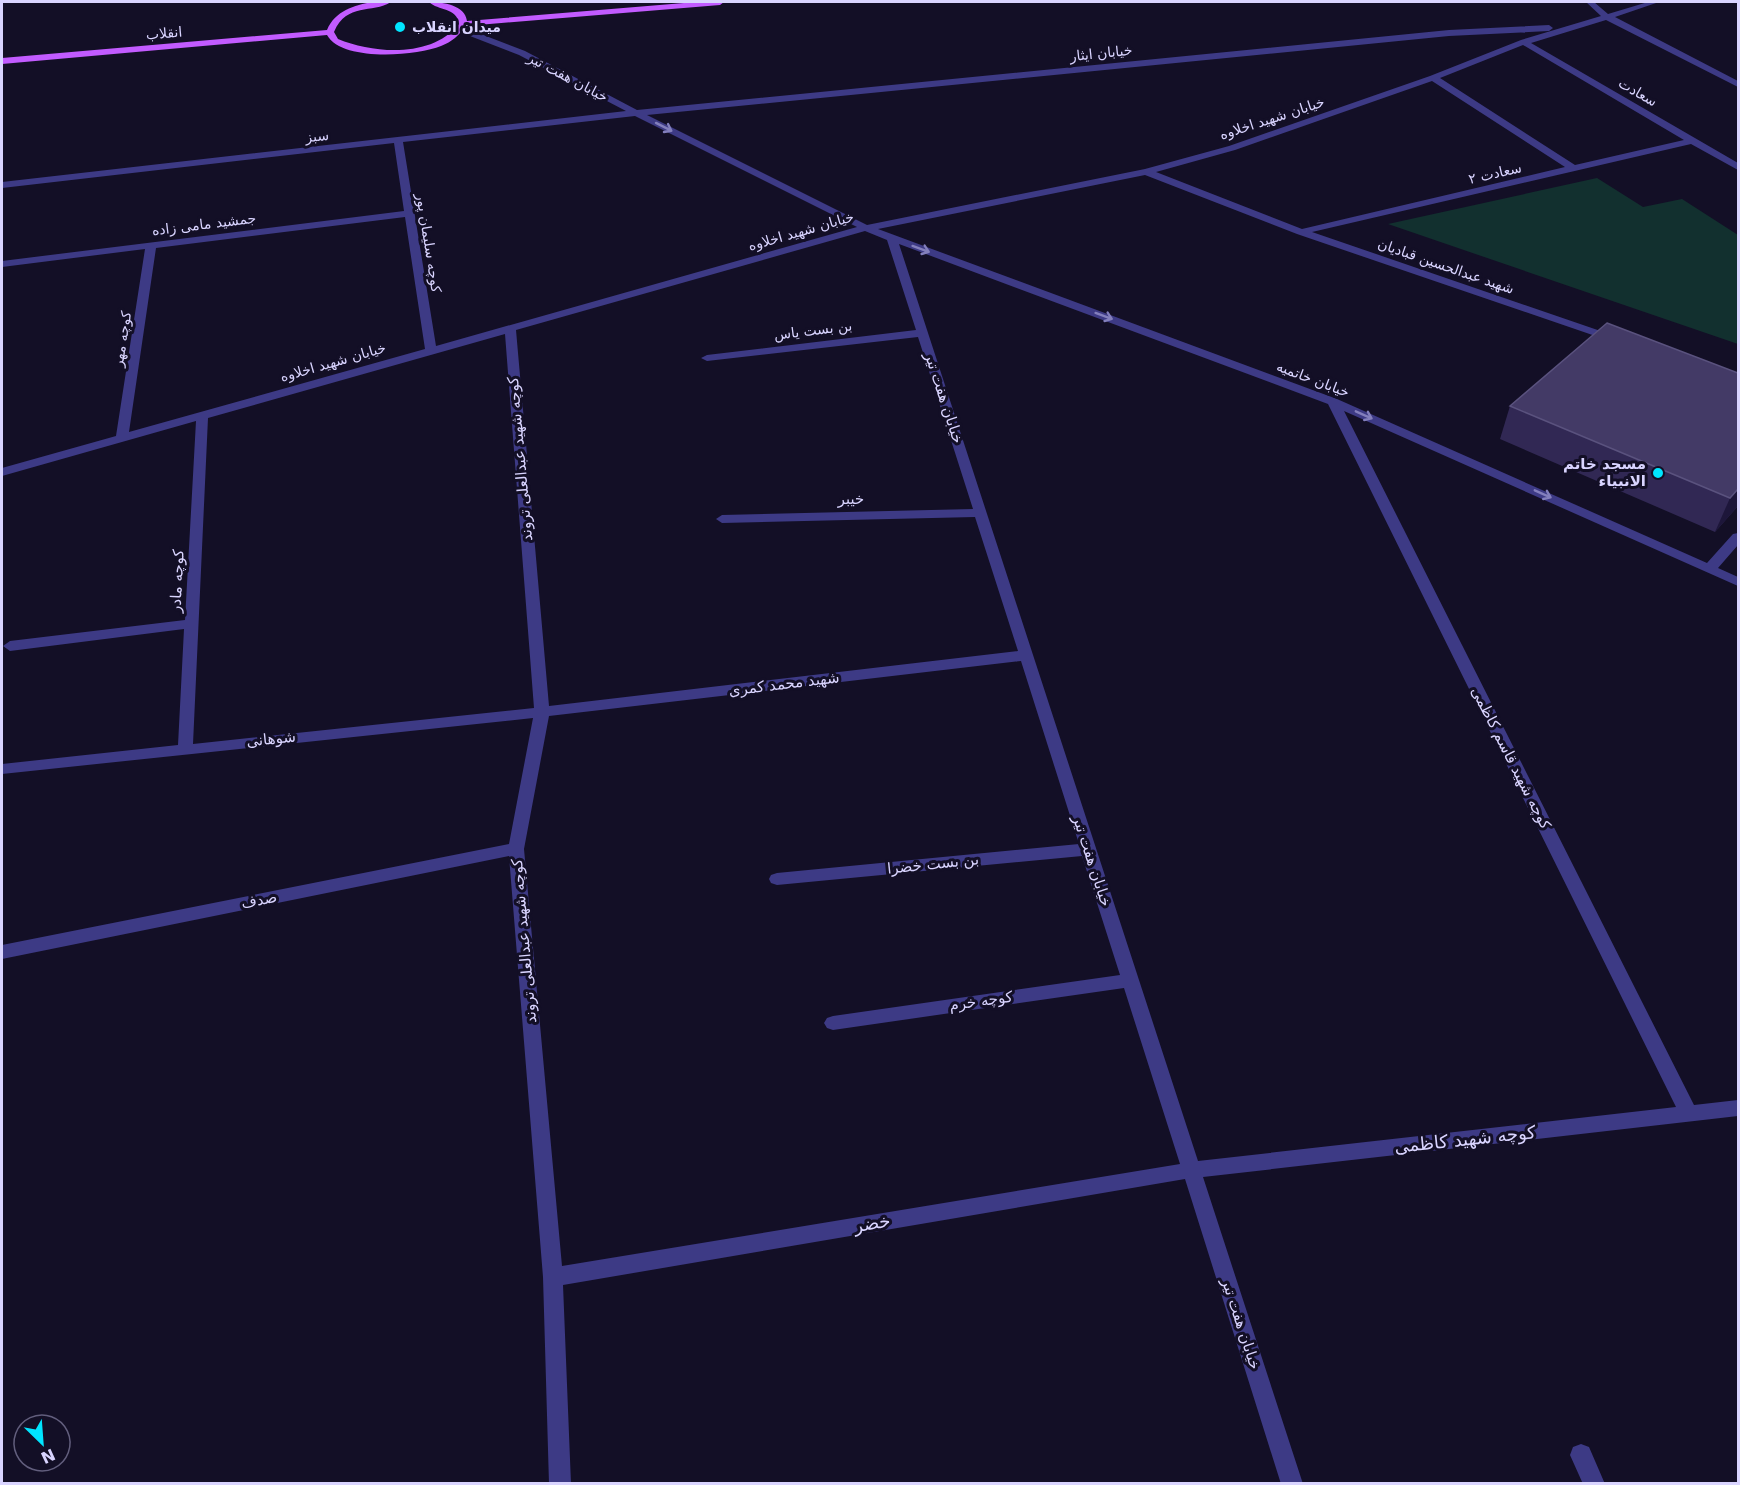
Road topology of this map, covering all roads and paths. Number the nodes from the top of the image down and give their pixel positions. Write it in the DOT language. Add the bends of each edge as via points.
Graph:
graph roads {
  1 [pos="387,2"];
  2 [pos="433,2"];
  3 [pos="720,2"];
  4 [pos="1590,2"];
  5 [pos="1655,2"];
  6 [pos="1606,16"];
  7 [pos="461,26"];
  8 [pos="1570,28"];
  9 [pos="330,32"];
  10 [pos="1524,42"];
  11 [pos="2,61"];
  12 [pos="1432,78"];
  13 [pos="1738,84"];
  14 [pos="636,113"];
  15 [pos="398,140"];
  16 [pos="1695,140"];
  17 [pos="1738,167"];
  18 [pos="1573,168"];
  19 [pos="1146,172"];
  20 [pos="2,185"];
  21 [pos="410,213"];
  22 [pos="866,228"];
  23 [pos="1301,232"];
  24 [pos="892,238"];
  25 [pos="151,245"];
  26 [pos="2,264"];
  27 [pos="510,329"];
  28 [pos="923,333"];
  29 [pos="1626,344"];
  30 [pos="431,350"];
  31 [pos="707,358"];
  32 [pos="1334,402"];
  33 [pos="202,415"];
  34 [pos="122,438"];
  35 [pos="2,472"];
  36 [pos="980,513"];
  37 [pos="723,519"];
  38 [pos="1738,537"];
  39 [pos="1710,568"];
  40 [pos="1738,582"];
  41 [pos="191,624"];
  42 [pos="10,646"];
  43 [pos="1026,656"];
  44 [pos="542,712"];
  45 [pos="185,748"];
  46 [pos="2,769"];
  47 [pos="516,849"];
  48 [pos="1089,849"];
  49 [pos="777,879"];
  50 [pos="2,952"];
  51 [pos="1130,980"];
  52 [pos="833,1023"];
  53 [pos="1738,1108"];
  54 [pos="1689,1114"];
  55 [pos="1191,1170"];
  56 [pos="553,1277"];
  57 [pos="1581,1455"];
  58 [pos="560,1484"];
  59 [pos="1292,1484"];
  60 [pos="1594,1484"];
  1 -- 9 [label="main road" via="356,8 332,24"];
  2 -- 7 [label="main road" via="456,10 462,16"];
  3 -- 7 [label="main road"];
  4 -- 6 [label="street"];
  5 -- 6 [label="street, خیابان شهید اخلاوه"];
  6 -- 8 [label="street, خیابان شهید اخلاوه"];
  6 -- 13 [label="street"];
  7 -- 9 [label="main road" via="433,45 388,52 347,47 334,41"];
  7 -- 14 [label="street, خیابان هفت تیر" via="522,52"];
  8 -- 10 [label="street, خیابان شهید اخلاوه"];
  8 -- 14 [label="street, خیابان ایثار" via="1449,33"];
  9 -- 11 [label="main road, انقلاب"];
  10 -- 12 [label="street, خیابان شهید اخلاوه"];
  10 -- 16 [label="street, سعادت"];
  12 -- 18 [label="street"];
  12 -- 19 [label="street, خیابان شهید اخلاوه" via="1232,148"];
  14 -- 15 [label="street, سبز"];
  14 -- 22 [label="street, خیابان هفت تیر, one-way"];
  15 -- 20 [label="street, سبز"];
  15 -- 21 [label="street, کوچه سلیمان پور"];
  16 -- 17 [label="street, سعادت"];
  16 -- 18 [label="street, سعادت ۲"];
  18 -- 23 [label="street, سعادت ۲"];
  19 -- 22 [label="street, خیابان شهید اخلاوه"];
  19 -- 23 [label="street, شهید عبدالحسین قبادیان"];
  21 -- 25 [label="street, جمشید مامی زاده"];
  21 -- 30 [label="street, کوچه سلیمان پور"];
  22 -- 24 [label="street, خیابان خاتمیه"];
  22 -- 27 [label="street, خیابان شهید اخلاوه"];
  23 -- 29 [label="street, شهید عبدالحسین قبادیان"];
  24 -- 28 [label="street, خیابان هفت تیر"];
  24 -- 32 [label="street, خیابان خاتمیه, one-way"];
  25 -- 26 [label="street, جمشید مامی زاده"];
  25 -- 34 [label="street, کوچه مهر"];
  27 -- 30 [label="street, خیابان شهید اخلاوه"];
  27 -- 44 [label="street, کوچه شهید عبدالعلی تروند"];
  28 -- 31 [label="street, بن بست یاس"];
  28 -- 36 [label="street, خیابان هفت تیر"];
  30 -- 33 [label="street, خیابان شهید اخلاوه"];
  32 -- 39 [label="street, خیابان خاتمیه, one-way"];
  32 -- 54 [label="street, کوچه شهید قاسم کاظمی"];
  33 -- 34 [label="street, خیابان شهید اخلاوه"];
  33 -- 41 [label="street, کوچه مادر"];
  34 -- 35 [label="street, خیابان شهید اخلاوه"];
  36 -- 37 [label="street, خیبر"];
  36 -- 43 [label="street, خیابان هفت تیر"];
  38 -- 39 [label="street"];
  39 -- 40 [label="street, خیابان خاتمیه"];
  41 -- 42 [label="street"];
  41 -- 45 [label="street, کوچه مادر"];
  43 -- 44 [label="street, شهید محمد کمری"];
  43 -- 48 [label="street, خیابان هفت تیر"];
  44 -- 45 [label="street, شوهانی"];
  44 -- 47 [label="street, کوچه شهید عبدالعلی تروند"];
  45 -- 46 [label="street, شوهانی"];
  47 -- 50 [label="street, صدف"];
  47 -- 56 [label="street, کوچه شهید عبدالعلی تروند"];
  48 -- 49 [label="street, بن بست خضرا"];
  48 -- 51 [label="street, خیابان هفت تیر"];
  51 -- 52 [label="street, کوچه خرم"];
  51 -- 55 [label="street, خیابان هفت تیر"];
  53 -- 54 [label="street, کوچه شهید کاظمی"];
  54 -- 55 [label="street, کوچه شهید کاظمی"];
  55 -- 56 [label="street, خضر"];
  55 -- 59 [label="street, خیابان هفت تیر"];
  56 -- 58 [label="street, کوچه شهید عبدالعلی تروند"];
  57 -- 60 [label="street"];
}
